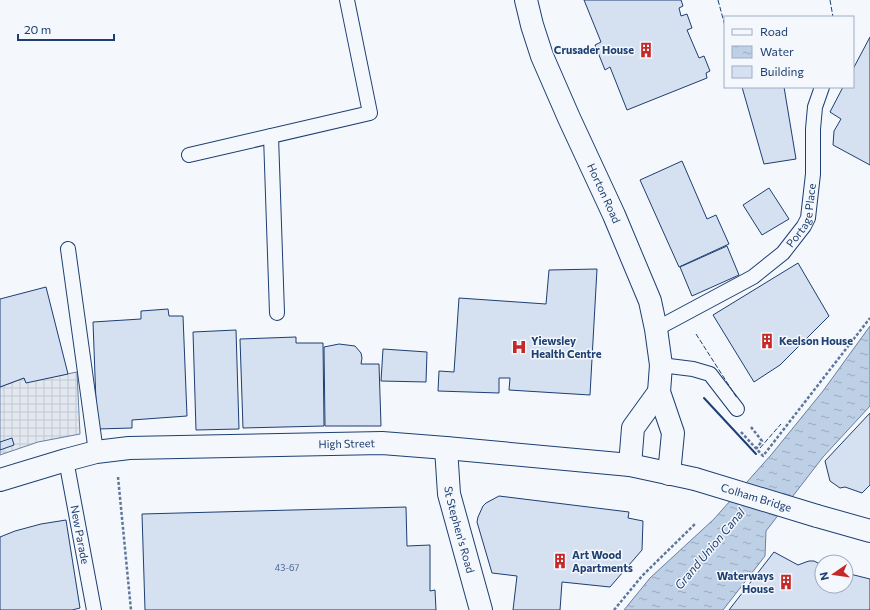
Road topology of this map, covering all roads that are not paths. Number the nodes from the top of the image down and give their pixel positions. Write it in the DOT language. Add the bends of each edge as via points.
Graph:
graph roads {
  1 [pos="347,0"];
  2 [pos="526,0"];
  3 [pos="822,88"];
  4 [pos="271,136"];
  5 [pos="189,156"];
  6 [pos="68,249"];
  7 [pos="277,314"];
  8 [pos="656,329"];
  9 [pos="661,364"];
  10 [pos="659,392"];
  11 [pos="737,409"];
  12 [pos="446,448"];
  13 [pos="106,451"];
  14 [pos="66,460"];
  15 [pos="630,465"];
  16 [pos="669,474"];
  17 [pos="695,479"];
  18 [pos="0,480"];
  19 [pos="870,531"];
  20 [pos="94,610"];
  21 [pos="481,610"];
  1 -- 4 [label="lane" via="370,113"];
  2 -- 8 [label="street, Horton Road" via="542,56 650,300"];
  3 -- 8 [label="lane, Portage Place" via="815,107 813,174 808,218 804,226 783,253 753,277"];
  4 -- 5 [label="lane"];
  4 -- 7 [label="lane"];
  6 -- 13 [label="lane"];
  8 -- 9 [label="street, Horton Road"];
  9 -- 10 [label="street, Horton Road"];
  9 -- 11 [label="lane" via="710,374"];
  10 -- 15 [label="street" via="633,428"];
  10 -- 16 [label="street, Horton Road" via="673,433"];
  12 -- 13 [label="street, High Street" via="382,443 135,448"];
  12 -- 15 [label="street, High Street"];
  12 -- 21 [label="street, St Stephen's Road" via="449,494"];
  13 -- 14 [label="street, High Street"];
  14 -- 18 [label="street, High Street"];
  14 -- 20 [label="lane, New Parade"];
  15 -- 16 [label="street, High Street"];
  16 -- 17 [label="street, High Street"];
  17 -- 19 [label="street, Colham Bridge, bridge"];
}
